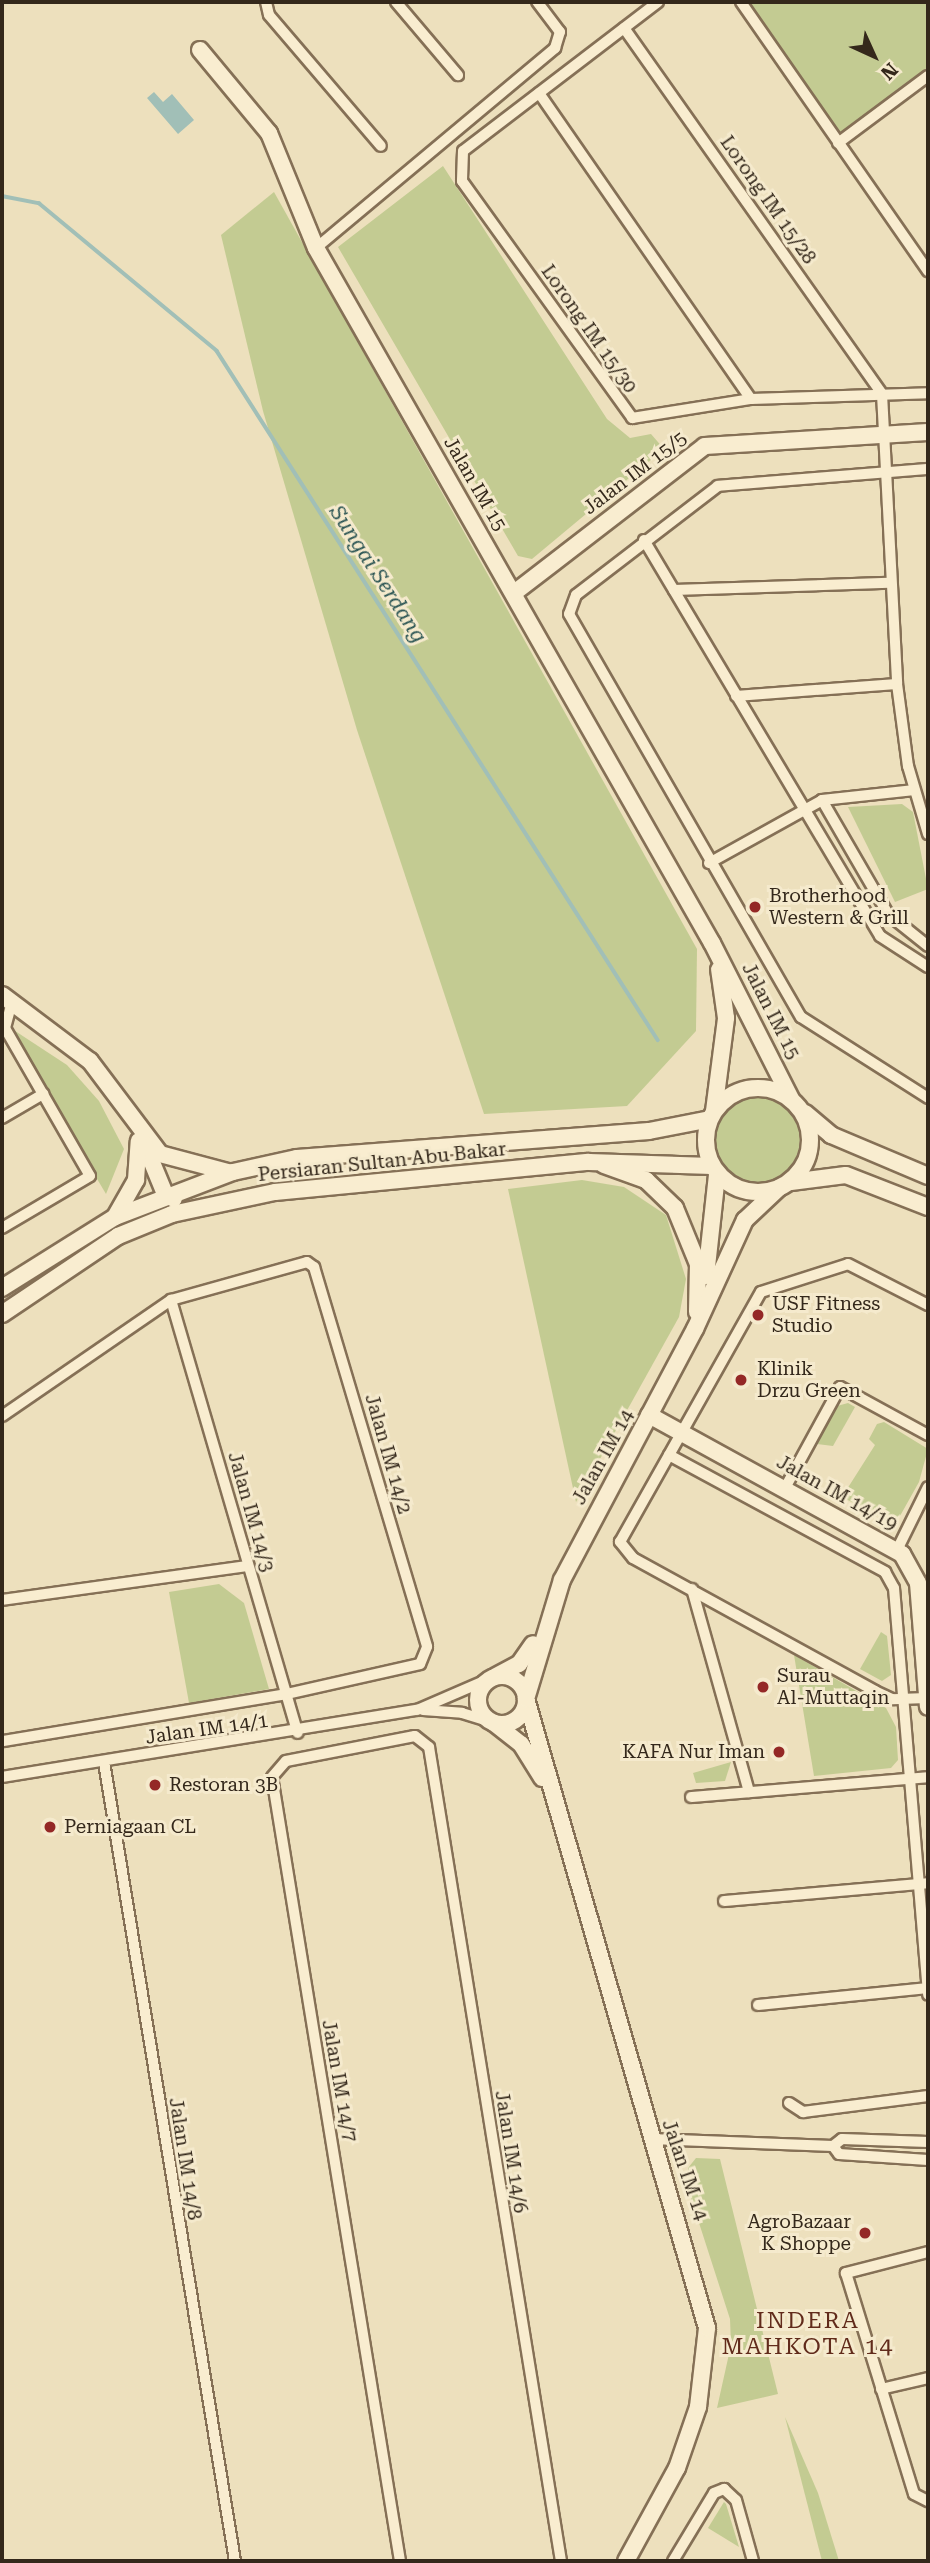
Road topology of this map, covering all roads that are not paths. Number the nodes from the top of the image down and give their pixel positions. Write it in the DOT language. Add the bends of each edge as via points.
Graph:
graph roads {
  1 [pos="266,2"];
  2 [pos="396,2"];
  3 [pos="537,2"];
  4 [pos="658,2"];
  5 [pos="741,2"];
  6 [pos="624,28"];
  7 [pos="200,50"];
  8 [pos="458,75"];
  9 [pos="926,82"];
  10 [pos="539,93"];
  11 [pos="838,143"];
  12 [pos="381,146"];
  13 [pos="316,248"];
  14 [pos="928,271"];
  15 [pos="928,393"];
  16 [pos="882,394"];
  17 [pos="751,399"];
  18 [pos="928,432"];
  19 [pos="883,434"];
  20 [pos="928,469"];
  21 [pos="884,471"];
  22 [pos="644,540"];
  23 [pos="889,583"];
  24 [pos="674,590"];
  25 [pos="514,593"];
  26 [pos="897,684"];
  27 [pos="736,696"];
  28 [pos="914,790"];
  29 [pos="822,800"];
  30 [pos="803,810"];
  31 [pos="928,834"];
  32 [pos="709,863"];
  33 [pos="712,943"];
  34 [pos="928,946"];
  35 [pos="928,967"];
  36 [pos="7,998"];
  37 [pos="43,1094"];
  38 [pos="928,1098"];
  39 [pos="795,1103"];
  40 [pos="712,1115"];
  41 [pos="2,1118"];
  42 [pos="138,1128"];
  43 [pos="589,1161"];
  44 [pos="715,1170"];
  45 [pos="233,1172"];
  46 [pos="928,1176"];
  47 [pos="783,1185"];
  48 [pos="165,1194"];
  49 [pos="221,1203"];
  50 [pos="928,1207"];
  51 [pos="115,1217"];
  52 [pos="2,1228"];
  53 [pos="2,1288"];
  54 [pos="171,1300"];
  55 [pos="928,1305"];
  56 [pos="703,1310"];
  57 [pos="2,1314"];
  58 [pos="695,1329"];
  59 [pos="649,1415"];
  60 [pos="2,1416"];
  61 [pos="682,1433"];
  62 [pos="928,1435"];
  63 [pos="669,1455"];
  64 [pos="928,1487"];
  65 [pos="785,1488"];
  66 [pos="897,1550"];
  67 [pos="248,1566"];
  68 [pos="692,1589"];
  69 [pos="924,1594"];
  70 [pos="2,1600"];
  71 [pos="544,1627"];
  72 [pos="489,1678"];
  73 [pos="287,1694"];
  74 [pos="526,1699"];
  75 [pos="903,1699"];
  76 [pos="928,1703"];
  77 [pos="417,1710"];
  78 [pos="494,1723"];
  79 [pos="298,1733"];
  80 [pos="2,1741"];
  81 [pos="429,1747"];
  82 [pos="104,1762"];
  83 [pos="2,1777"];
  84 [pos="928,1777"];
  85 [pos="910,1779"];
  86 [pos="547,1786"];
  87 [pos="749,1792"];
  88 [pos="691,1797"];
  89 [pos="923,1883"];
  90 [pos="724,1901"];
  91 [pos="928,1988"];
  92 [pos="928,1995"];
  93 [pos="758,2005"];
  94 [pos="928,2096"];
  95 [pos="789,2103"];
  96 [pos="652,2139"];
  97 [pos="928,2142"];
  98 [pos="833,2146"];
  99 [pos="928,2160"];
  100 [pos="928,2252"];
  101 [pos="928,2378"];
  102 [pos="881,2389"];
  103 [pos="928,2501"];
  104 [pos="235,2561"];
  105 [pos="400,2561"];
  106 [pos="561,2561"];
  107 [pos="626,2561"];
  108 [pos="673,2561"];
  109 [pos="753,2561"];
  1 -- 12 [label="street" via="269,15"];
  2 -- 8 [label="street"];
  3 -- 13 [label="street" via="560,32 555,47"];
  4 -- 6 [label="street"];
  5 -- 11 [label="street"];
  6 -- 10 [label="street"];
  6 -- 16 [label="street, Lorong IM 15/28"];
  7 -- 13 [label="street, Jalan IM 15" via="269,133"];
  9 -- 11 [label="street"];
  10 -- 17 [label="street"];
  10 -- 17 [label="street, Lorong IM 15/30" via="463,151 462,181 626,413 639,420"];
  11 -- 14 [label="street"];
  13 -- 25 [label="street, Jalan IM 15"];
  15 -- 16 [label="street, Lorong IM 15/30"];
  16 -- 17 [label="street, Lorong IM 15/30"];
  16 -- 19 [label="street"];
  18 -- 19 [label="street, Jalan IM 15/5"];
  19 -- 21 [label="street"];
  19 -- 25 [label="street, Jalan IM 15/5" via="698,449"];
  20 -- 21 [label="street"];
  21 -- 22 [label="street" via="718,486"];
  21 -- 23 [label="street"];
  22 -- 24 [label="street"];
  22 -- 32 [label="street" via="576,595 569,614"];
  23 -- 24 [label="street"];
  23 -- 26 [label="street"];
  24 -- 27 [label="street"];
  25 -- 33 [label="street, Jalan IM 15"];
  26 -- 27 [label="street"];
  26 -- 28 [label="street"];
  27 -- 30 [label="street"];
  28 -- 29 [label="street"];
  28 -- 31 [label="street"];
  29 -- 30 [label="street"];
  29 -- 34 [label="street" via="888,914"];
  30 -- 32 [label="street"];
  30 -- 35 [label="street" via="880,936"];
  32 -- 38 [label="street" via="801,1017"];
  33 -- 39 [label="street, Jalan IM 15"];
  33 -- 40 [label="street, Jalan IM 15" via="726,1018"];
  36 -- 37 [label="street" via="5,1028"];
  36 -- 42 [label="street" via="90,1061"];
  37 -- 41 [label="street"];
  37 -- 52 [label="street" via="90,1176"];
  39 -- 40 [label="street" via="755,1088 737,1092"];
  39 -- 46 [label="street" via="831,1135"];
  39 -- 47 [label="street" via="810,1144 805,1162"];
  40 -- 44 [label="street" via="706,1148"];
  40 -- 45 [label="street, Persiaran Sultan Abu Bakar" via="649,1131 297,1158"];
  42 -- 45 [label="street" via="170,1159"];
  42 -- 48 [label="street"];
  42 -- 51 [label="street" via="136,1180"];
  43 -- 44 [label="street, Persiaran Sultan Abu Bakar"];
  43 -- 49 [label="street, Persiaran Sultan Abu Bakar" via="303,1189"];
  43 -- 58 [label="street" via="646,1180 675,1208 698,1264"];
  44 -- 47 [label="street" via="741,1190"];
  44 -- 56 [label="street, Jalan IM 14"];
  45 -- 48 [label="street, Persiaran Sultan Abu Bakar"];
  47 -- 50 [label="street" via="846,1175"];
  47 -- 56 [label="street, Jalan IM 14" via="745,1220"];
  48 -- 49 [label="street" via="181,1202"];
  48 -- 51 [label="street, Persiaran Sultan Abu Bakar"];
  49 -- 57 [label="street, Persiaran Sultan Abu Bakar" via="118,1236"];
  51 -- 53 [label="street, Persiaran Sultan Abu Bakar"];
  54 -- 60 [label="street"];
  54 -- 67 [label="street, Jalan IM 14/3"];
  54 -- 73 [label="street, Jalan IM 14/2" via="297,1261 314,1267 427,1647 420,1664"];
  55 -- 61 [label="street" via="848,1264 768,1288 754,1300"];
  56 -- 58 [label="street, Jalan IM 14"];
  58 -- 59 [label="street, Jalan IM 14"];
  59 -- 61 [label="street, Jalan IM 14/19"];
  59 -- 71 [label="street, Jalan IM 14"];
  61 -- 63 [label="street"];
  61 -- 65 [label="street, Jalan IM 14/19"];
  62 -- 65 [label="street" via="840,1387"];
  63 -- 68 [label="street" via="621,1537 622,1548"];
  63 -- 75 [label="street" via="884,1572 898,1608"];
  64 -- 66 [label="street"];
  65 -- 66 [label="street, Jalan IM 14/19"];
  66 -- 69 [label="street, Jalan IM 14/19"];
  67 -- 70 [label="street"];
  67 -- 73 [label="street, Jalan IM 14/3"];
  68 -- 75 [label="street" via="875,1691"];
  68 -- 87 [label="street"];
  69 -- 76 [label="street, Jalan IM 14/19"];
  71 -- 72 [label="street, Jalan IM 14" via="519,1664"];
  71 -- 74 [label="street, Jalan IM 14"];
  72 -- 74 [label="street" via="514,1678"];
  72 -- 77 [label="street"];
  72 -- 78 [label="street" via="477,1699 481,1714"];
  73 -- 79 [label="street, Jalan IM 14/3"];
  73 -- 80 [label="street, Jalan IM 14/1"];
  74 -- 78 [label="street" via="517,1720"];
  74 -- 86 [label="street"];
  75 -- 76 [label="street"];
  75 -- 85 [label="street"];
  77 -- 78 [label="street" via="462,1713"];
  77 -- 79 [label="street, Jalan IM 14/1"];
  78 -- 86 [label="street" via="526,1749"];
  79 -- 82 [label="street, Jalan IM 14/1"];
  81 -- 105 [label="street, Jalan IM 14/7" via="415,1736 349,1747 286,1761 272,1777"];
  81 -- 106 [label="street, Jalan IM 14/6"];
  82 -- 83 [label="street, Jalan IM 14/1"];
  82 -- 104 [label="street, Jalan IM 14/8"];
  84 -- 85 [label="street"];
  85 -- 87 [label="street"];
  85 -- 89 [label="street"];
  86 -- 96 [label="street, Jalan IM 14"];
  87 -- 88 [label="street"];
  89 -- 90 [label="street"];
  89 -- 91 [label="street"];
  91 -- 92 [label="street"];
  91 -- 93 [label="street"];
  94 -- 95 [label="street" via="803,2112"];
  96 -- 98 [label="street"];
  96 -- 107 [label="street, Jalan IM 14" via="700,2290 706,2364 677,2468"];
  97 -- 98 [label="street" via="842,2138"];
  98 -- 99 [label="street" via="839,2154"];
  100 -- 102 [label="street" via="846,2273"];
  101 -- 102 [label="street"];
  102 -- 103 [label="street" via="914,2494"];
  108 -- 109 [label="street" via="714,2493 724,2489 736,2500"];
}
